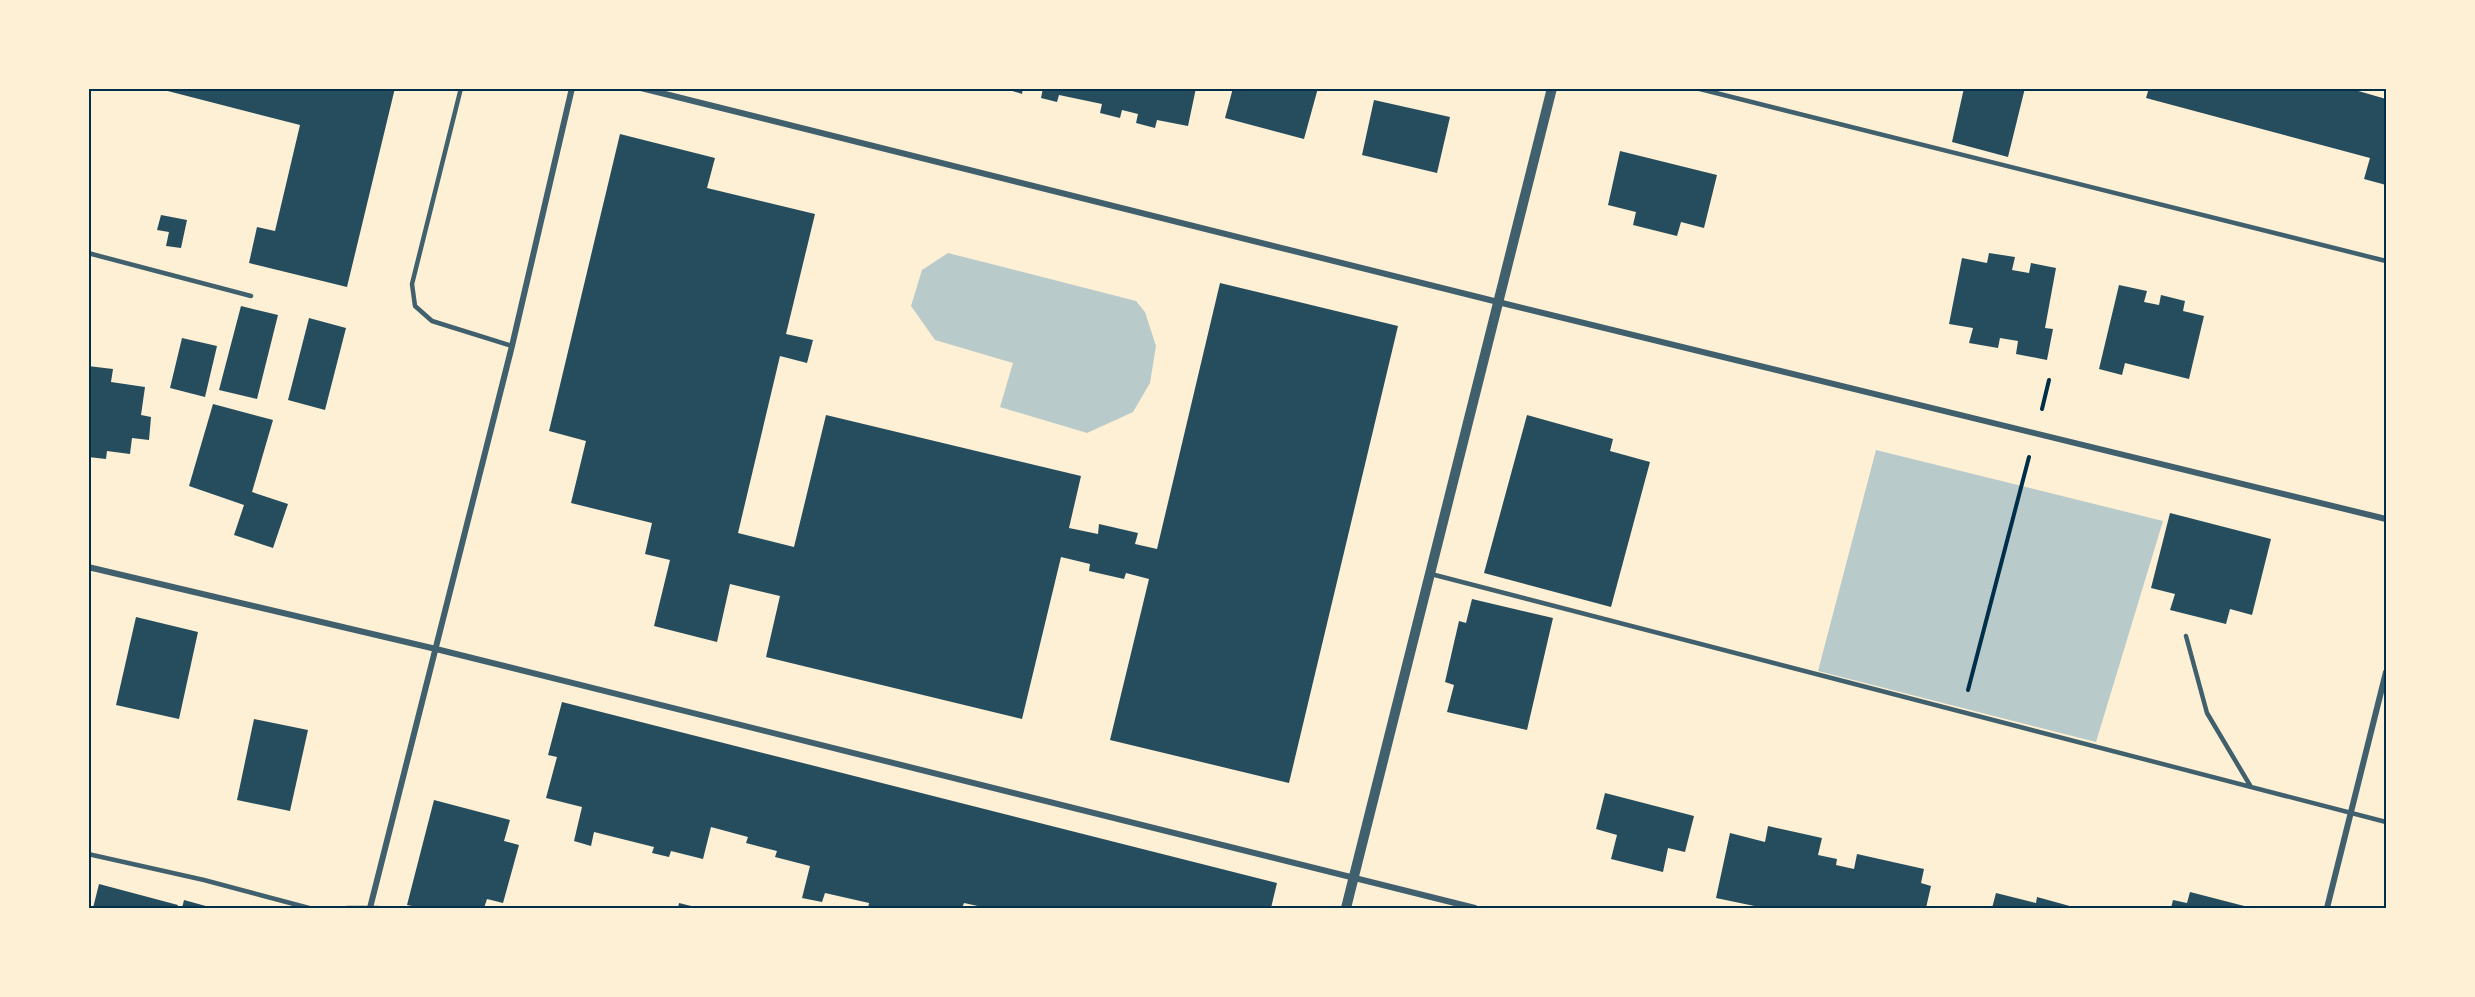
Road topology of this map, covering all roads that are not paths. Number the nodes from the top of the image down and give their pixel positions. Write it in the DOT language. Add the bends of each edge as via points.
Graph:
graph roads {
  1 [pos="461,88"];
  2 [pos="572,88"];
  3 [pos="641,88"];
  4 [pos="1552,88"];
  5 [pos="1696,88"];
  6 [pos="88,253"];
  7 [pos="2386,261"];
  8 [pos="251,296"];
  9 [pos="1498,302"];
  10 [pos="512,346"];
  11 [pos="2386,519"];
  12 [pos="88,567"];
  13 [pos="1431,574"];
  14 [pos="2186,636"];
  15 [pos="436,649"];
  16 [pos="2386,672"];
  17 [pos="2251,786"];
  18 [pos="2351,812"];
  19 [pos="2386,822"];
  20 [pos="88,854"];
  21 [pos="1354,879"];
  22 [pos="373,908"];
  23 [pos="309,909"];
  24 [pos="347,909"];
  25 [pos="1346,909"];
  26 [pos="1475,909"];
  27 [pos="2327,909"];
  1 -- 10 [label="lane" via="412,284 416,306 432,321"];
  2 -- 10 [label="street"];
  3 -- 9 [label="street"];
  4 -- 9 [label="street"];
  5 -- 7 [label="lane"];
  6 -- 8 [label="lane"];
  9 -- 11 [label="street"];
  9 -- 13 [label="street"];
  10 -- 15 [label="street"];
  12 -- 15 [label="street"];
  13 -- 17 [label="lane"];
  13 -- 21 [label="street"];
  14 -- 17 [label="lane" via="2207,713"];
  15 -- 21 [label="street"];
  15 -- 22 [label="street"];
  16 -- 18 [label="street"];
  17 -- 18 [label="lane"];
  18 -- 19 [label="lane"];
  18 -- 27 [label="street"];
  20 -- 23 [label="lane"];
  21 -- 25 [label="street"];
  21 -- 26 [label="street"];
  22 -- 24 [label="lane"];
}
